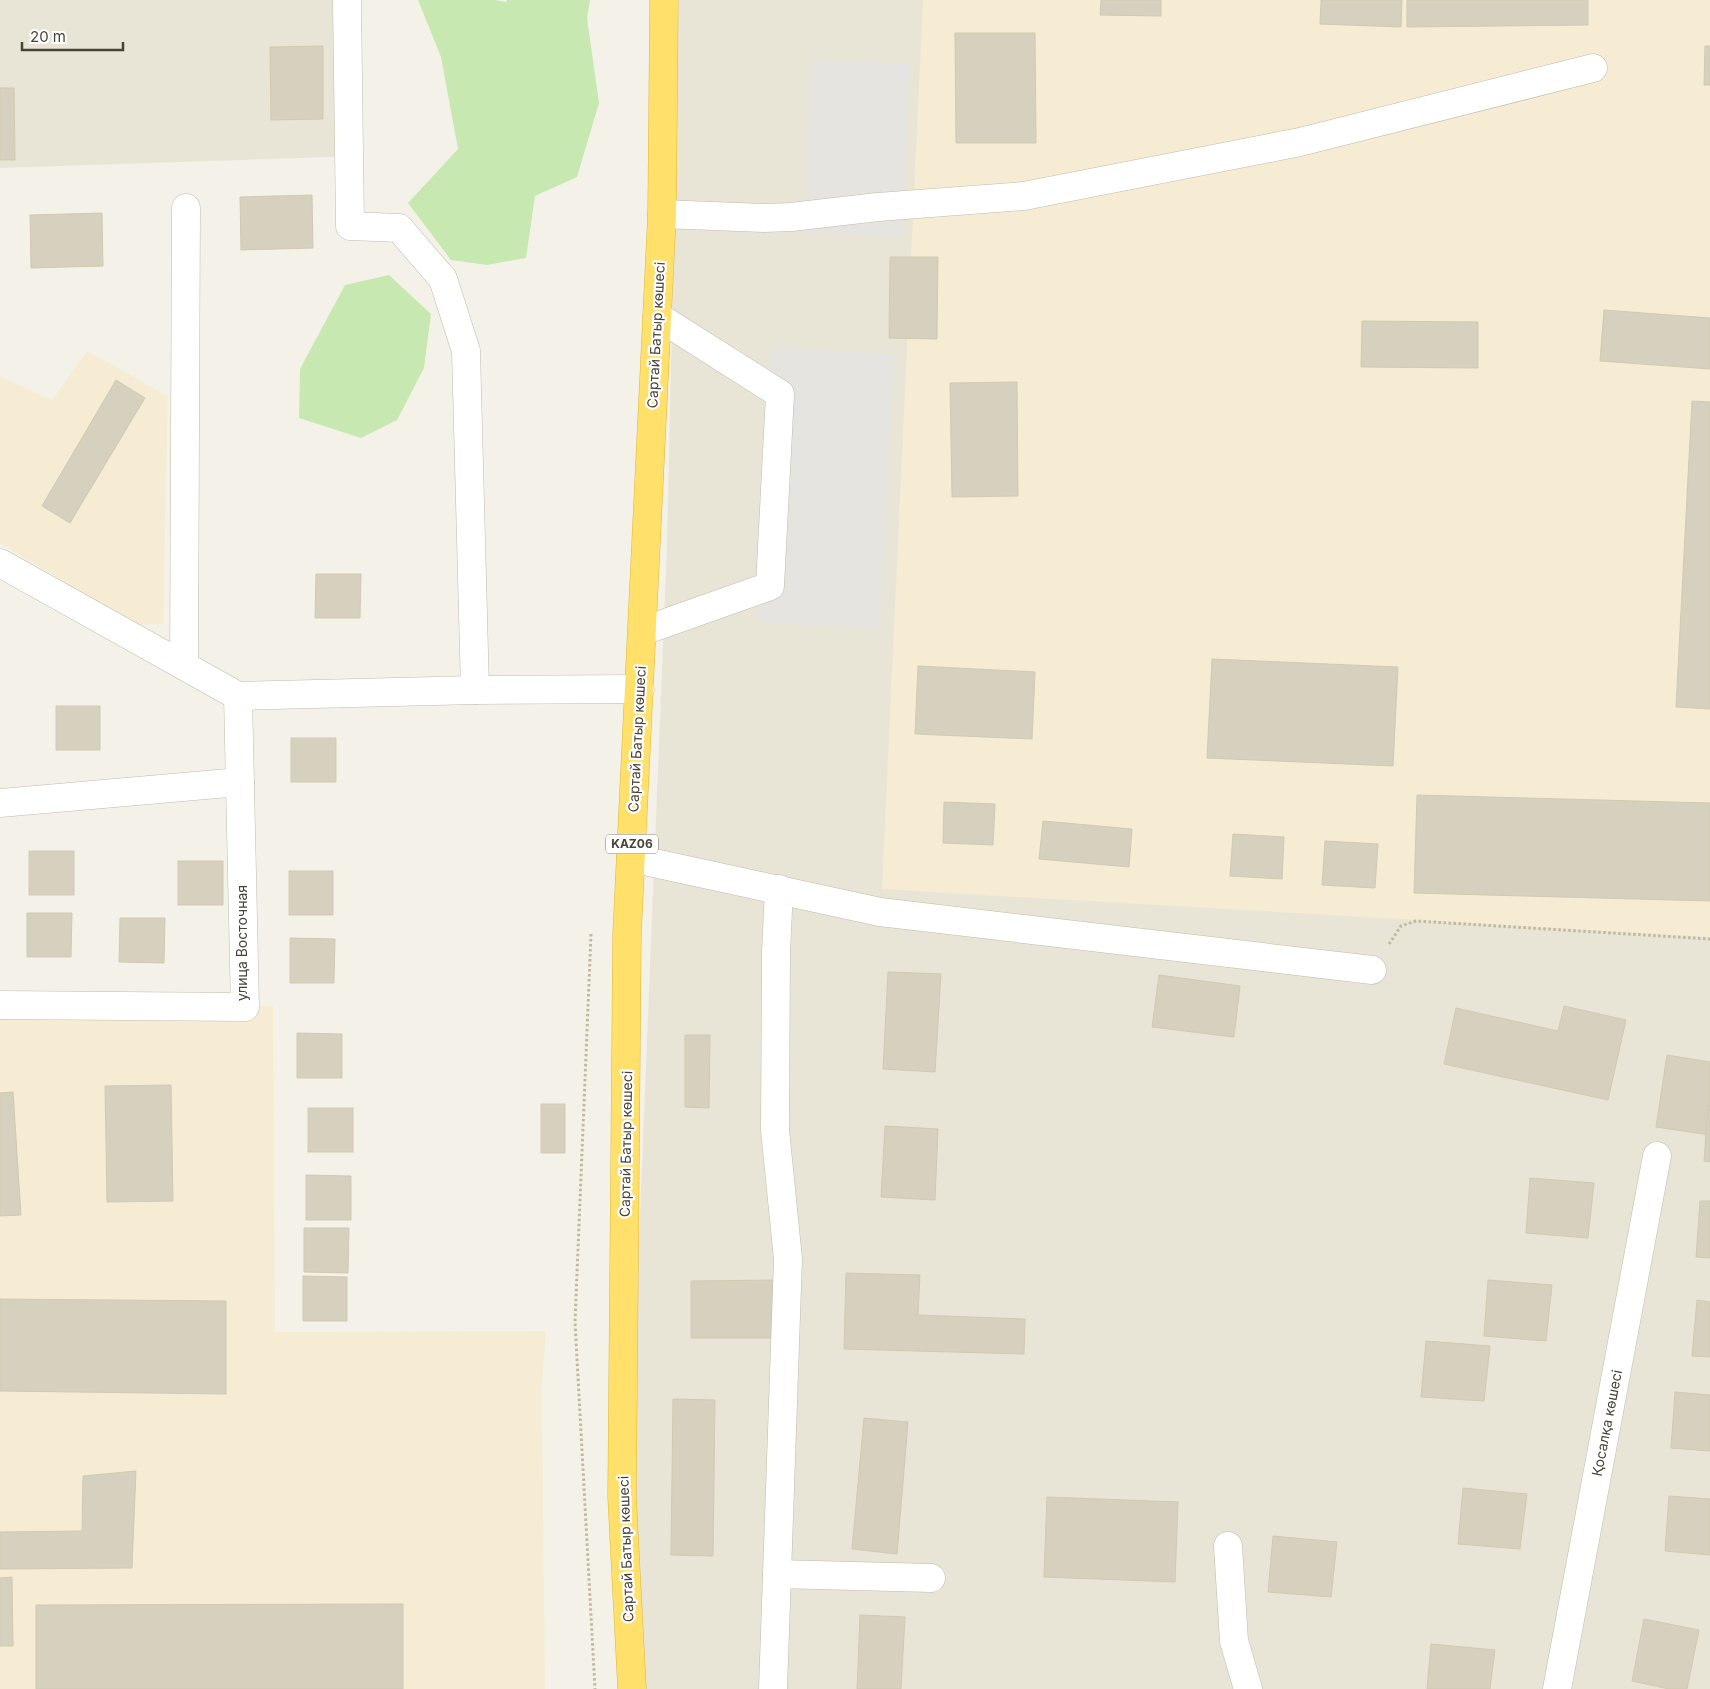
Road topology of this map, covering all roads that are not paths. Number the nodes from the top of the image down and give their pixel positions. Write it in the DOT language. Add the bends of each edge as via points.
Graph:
graph roads {
  1 [pos="347,0"];
  2 [pos="664,0"];
  3 [pos="1594,68"];
  4 [pos="186,208"];
  5 [pos="662,214"];
  6 [pos="657,316"];
  7 [pos="0,563"];
  8 [pos="643,631"];
  9 [pos="184,666"];
  10 [pos="640,689"];
  11 [pos="475,690"];
  12 [pos="238,696"];
  13 [pos="240,782"];
  14 [pos="0,803"];
  15 [pos="631,858"];
  16 [pos="779,889"];
  17 [pos="1372,970"];
  18 [pos="0,1005"];
  19 [pos="1657,1156"];
  20 [pos="1228,1546"];
  21 [pos="778,1574"];
  22 [pos="931,1578"];
  23 [pos="632,1689"];
  24 [pos="773,1689"];
  25 [pos="1248,1689"];
  26 [pos="1556,1689"];
  1 -- 11 [label="street" via="350,226 399,228 443,279 466,351"];
  2 -- 5 [label="highway, Сартай Батыр көшесі / KАZ06"];
  3 -- 5 [label="street" via="1300,142 1024,196 878,206 791,217"];
  4 -- 9 [label="street"];
  5 -- 6 [label="highway, Сартай Батыр көшесі / KАZ06"];
  6 -- 8 [label="highway, Сартай Батыр көшесі / KАZ06"];
  6 -- 8 [label="street" via="780,394 770,586"];
  7 -- 9 [label="street"];
  8 -- 10 [label="highway, Сартай Батыр көшесі / KАZ06"];
  9 -- 12 [label="street"];
  10 -- 11 [label="street"];
  10 -- 15 [label="highway, Сартай Батыр көшесі / KАZ06"];
  11 -- 12 [label="street"];
  12 -- 13 [label="street, улица Восточная"];
  13 -- 14 [label="street"];
  13 -- 18 [label="street, улица Восточная" via="245,1007"];
  15 -- 16 [label="street"];
  15 -- 23 [label="highway, Сартай Батыр көшесі / KАZ06" via="622,1497"];
  16 -- 17 [label="street" via="880,912"];
  16 -- 21 [label="street" via="776,1130 788,1259"];
  19 -- 26 [label="street, Қосалқа көшесі"];
  20 -- 25 [label="street" via="1234,1641"];
  21 -- 22 [label="street"];
  21 -- 24 [label="street"];
}
